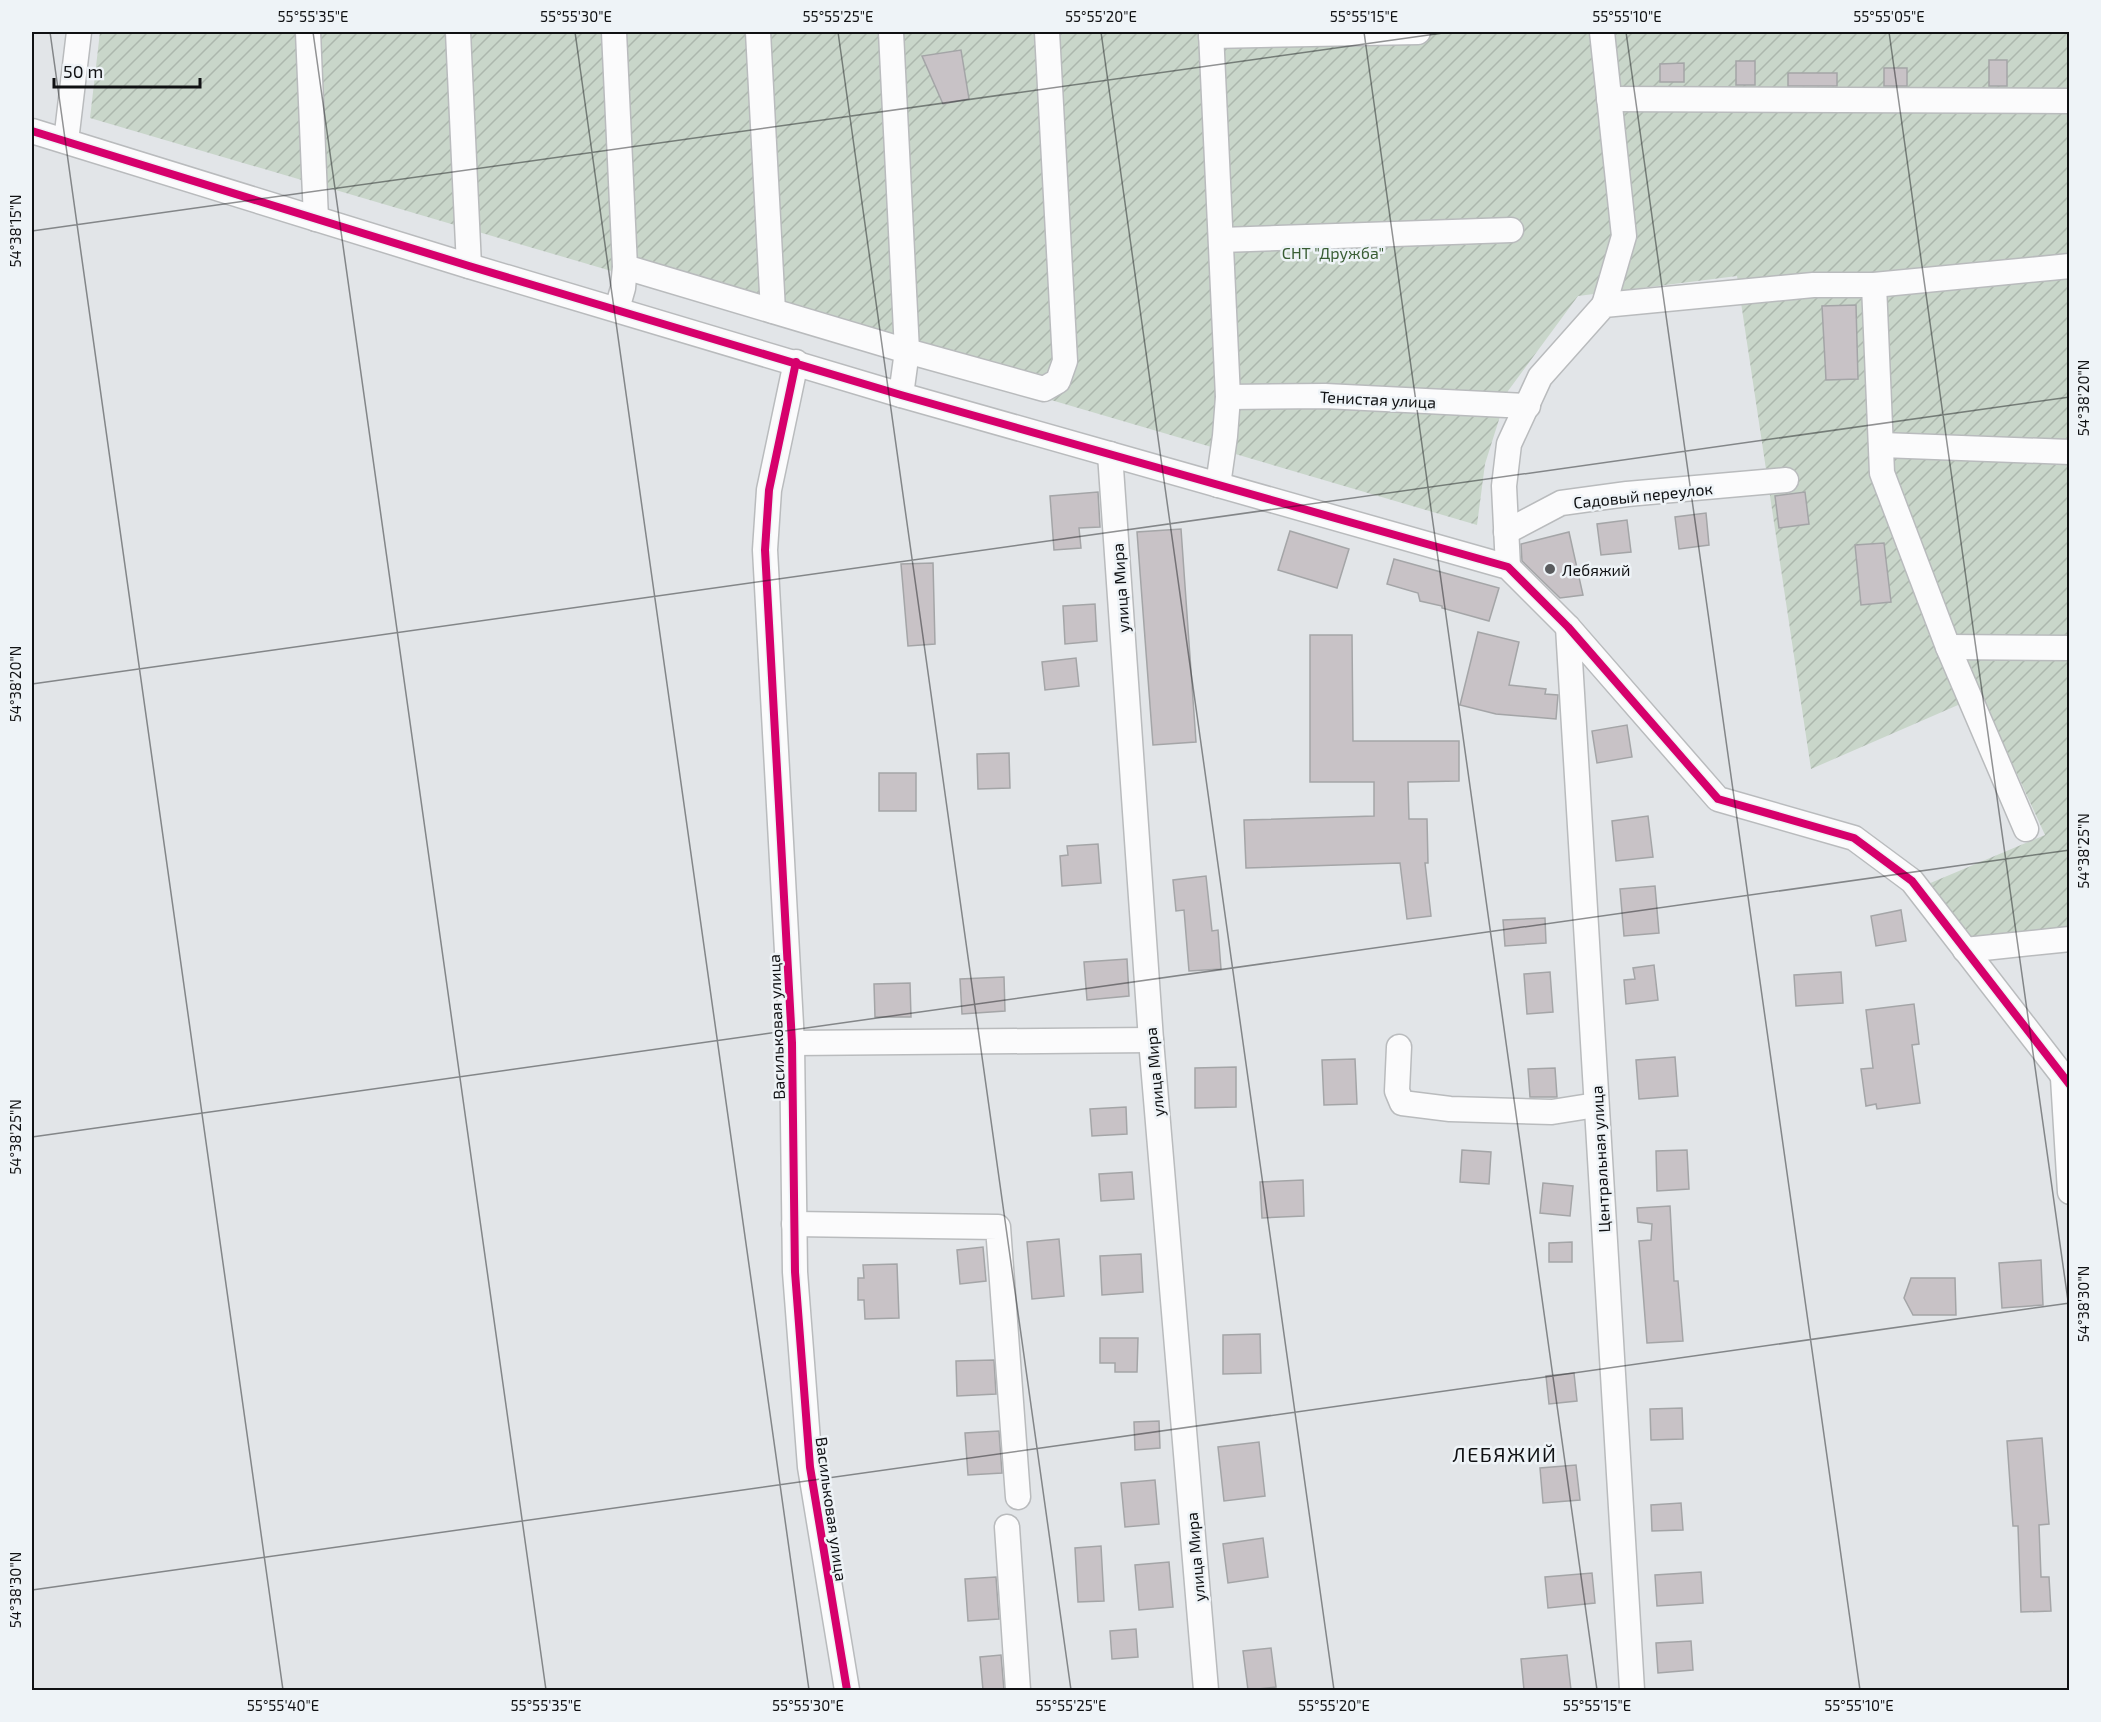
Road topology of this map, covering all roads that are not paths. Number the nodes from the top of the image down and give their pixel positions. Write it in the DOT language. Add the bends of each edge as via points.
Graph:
graph roads {
  1 [pos="79,32"];
  2 [pos="308,32"];
  3 [pos="458,32"];
  4 [pos="614,32"];
  5 [pos="758,32"];
  6 [pos="891,32"];
  7 [pos="1047,32"];
  8 [pos="1418,32"];
  9 [pos="1602,32"];
  10 [pos="1211,34"];
  11 [pos="1609,99"];
  12 [pos="2070,101"];
  13 [pos="32,131"];
  14 [pos="66,141"];
  15 [pos="316,219"];
  16 [pos="1511,230"];
  17 [pos="1221,240"];
  18 [pos="469,266"];
  19 [pos="2070,266"];
  20 [pos="625,267"];
  21 [pos="1874,285"];
  22 [pos="1604,305"];
  23 [pos="617,309"];
  24 [pos="773,311"];
  25 [pos="907,351"];
  26 [pos="795,362"];
  27 [pos="902,395"];
  28 [pos="1228,397"];
  29 [pos="1528,406"];
  30 [pos="1882,445"];
  31 [pos="2070,452"];
  32 [pos="1110,454"];
  33 [pos="1786,480"];
  34 [pos="1218,486"];
  35 [pos="1506,532"];
  36 [pos="1508,567"];
  37 [pos="1568,627"];
  38 [pos="1948,647"];
  39 [pos="2070,648"];
  40 [pos="2026,829"];
  41 [pos="2070,939"];
  42 [pos="1965,950"];
  43 [pos="1151,1040"];
  44 [pos="792,1043"];
  45 [pos="1399,1047"];
  46 [pos="2066,1082"];
  47 [pos="1596,1105"];
  48 [pos="2070,1192"];
  49 [pos="794,1224"];
  50 [pos="1018,1497"];
  51 [pos="1007,1527"];
  52 [pos="847,1690"];
  53 [pos="1018,1690"];
  54 [pos="1206,1690"];
  55 [pos="1632,1690"];
  1 -- 14 [label="street"];
  2 -- 15 [label="street"];
  3 -- 18 [label="street"];
  4 -- 20 [label="street"];
  5 -- 24 [label="street"];
  6 -- 25 [label="street"];
  7 -- 25 [label="street" via="1065,361 1058,381 1044,389"];
  8 -- 10 [label="street"];
  9 -- 11 [label="street"];
  10 -- 17 [label="street"];
  11 -- 12 [label="street"];
  11 -- 22 [label="street" via="1624,236"];
  13 -- 14 [label="street"];
  14 -- 15 [label="street"];
  15 -- 18 [label="street"];
  16 -- 17 [label="street"];
  17 -- 28 [label="street"];
  18 -- 23 [label="street"];
  19 -- 21 [label="street"];
  20 -- 23 [label="street"];
  20 -- 24 [label="street"];
  21 -- 22 [label="street" via="1813,285"];
  21 -- 30 [label="street"];
  22 -- 29 [label="street" via="1540,377"];
  23 -- 26 [label="street"];
  24 -- 25 [label="street"];
  25 -- 27 [label="street"];
  26 -- 27 [label="street"];
  26 -- 44 [label="street, Васильковая улица" via="769,490 765,550"];
  27 -- 32 [label="street"];
  28 -- 29 [label="street, Тенистая улица" via="1325,396"];
  28 -- 34 [label="street"];
  29 -- 35 [label="street" via="1509,444 1504,486"];
  30 -- 31 [label="street"];
  30 -- 38 [label="street" via="1882,473"];
  32 -- 34 [label="street"];
  32 -- 43 [label="street, улица Мира"];
  33 -- 35 [label="street, Садовый переулок" via="1561,503"];
  34 -- 36 [label="street"];
  35 -- 36 [label="street"];
  36 -- 37 [label="street"];
  37 -- 42 [label="street" via="1719,799 1854,838 1912,881"];
  37 -- 47 [label="street, Центральная улица"];
  38 -- 39 [label="street"];
  38 -- 40 [label="street"];
  41 -- 42 [label="street"];
  42 -- 46 [label="street"];
  43 -- 44 [label="street"];
  43 -- 54 [label="street, улица Мира"];
  44 -- 49 [label="street, Васильковая улица"];
  45 -- 47 [label="street" via="1397,1091 1401,1103 1450,1109 1552,1112"];
  46 -- 48 [label="street"];
  47 -- 55 [label="street, Центральная улица"];
  49 -- 50 [label="street" via="998,1227"];
  49 -- 52 [label="street, Васильковая улица" via="810,1467"];
  51 -- 53 [label="street"];
}
